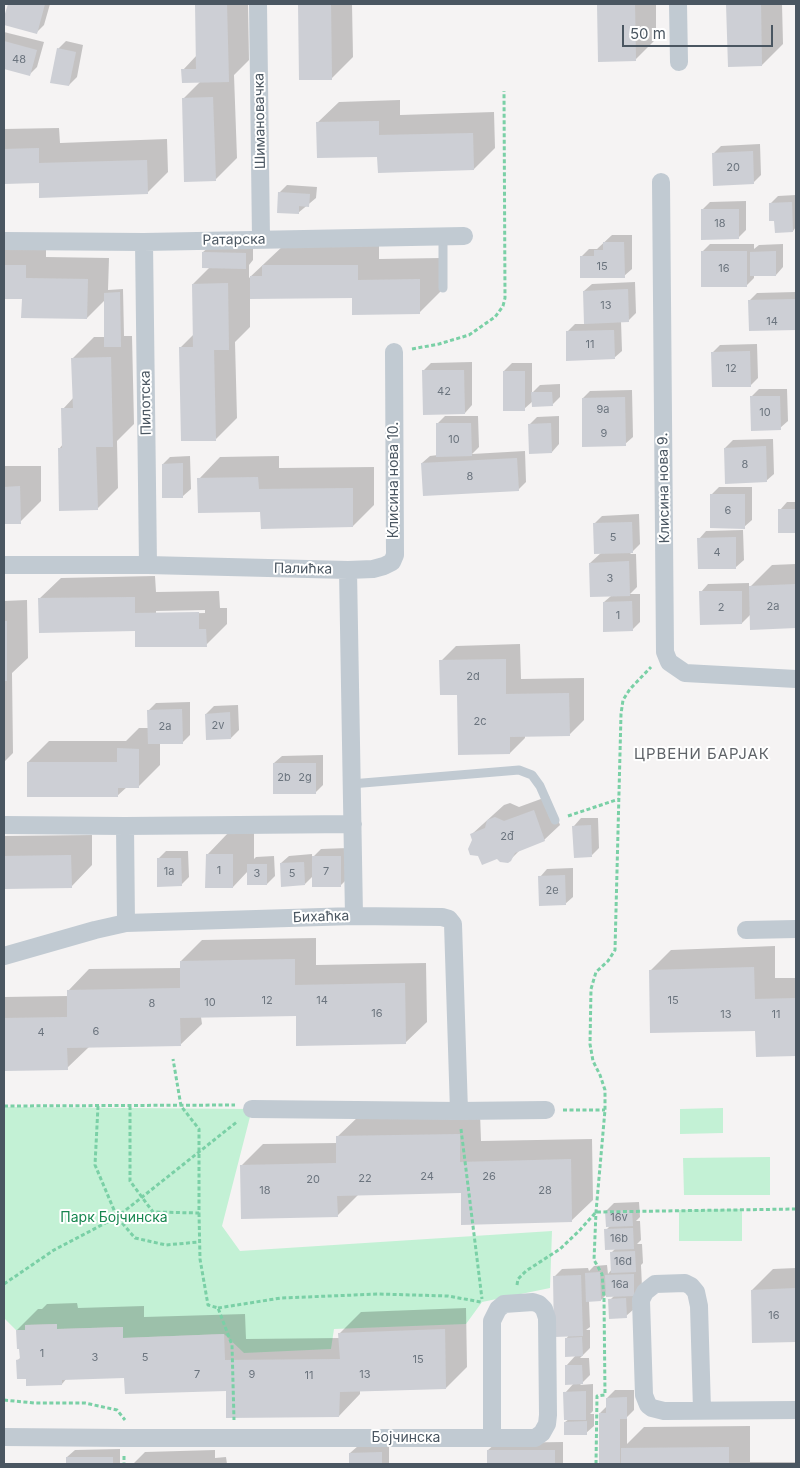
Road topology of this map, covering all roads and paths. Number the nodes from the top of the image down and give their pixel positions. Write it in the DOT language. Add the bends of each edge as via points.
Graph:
graph roads {
  1 [pos="258,4"];
  2 [pos="678,4"];
  3 [pos="678,62"];
  4 [pos="504,91"];
  5 [pos="661,182"];
  6 [pos="464,236"];
  7 [pos="443,237"];
  8 [pos="262,239"];
  9 [pos="4,241"];
  10 [pos="144,242"];
  11 [pos="443,288"];
  12 [pos="394,352"];
  13 [pos="148,565"];
  14 [pos="4,566"];
  15 [pos="348,570"];
  16 [pos="640,677"];
  17 [pos="796,680"];
  18 [pos="351,784"];
  19 [pos="619,800"];
  20 [pos="555,820"];
  21 [pos="353,824"];
  22 [pos="4,825"];
  23 [pos="124,826"];
  24 [pos="354,916"];
  25 [pos="126,923"];
  26 [pos="746,930"];
  27 [pos="796,930"];
  28 [pos="4,956"];
  29 [pos="173,1059"];
  30 [pos="4,1106"];
  31 [pos="98,1106"];
  32 [pos="130,1106"];
  33 [pos="181,1106"];
  34 [pos="252,1110"];
  35 [pos="546,1110"];
  36 [pos="605,1110"];
  37 [pos="458,1111"];
  38 [pos="796,1209"];
  39 [pos="596,1212"];
  40 [pos="199,1214"];
  41 [pos="117,1217"];
  42 [pos="200,1242"];
  43 [pos="4,1284"];
  44 [pos="512,1302"];
  45 [pos="218,1308"];
  46 [pos="4,1400"];
  47 [pos="702,1410"];
  48 [pos="796,1410"];
  49 [pos="125,1421"];
  50 [pos="234,1422"];
  51 [pos="4,1437"];
  52 [pos="492,1438"];
  53 [pos="596,1464"];
  1 -- 8 [label="street, Шимановачка"];
  2 -- 3 [label="street"];
  4 -- 12 [label="path" via="504,306 495,317 469,335"];
  5 -- 17 [label="street, Клисина нова 9." via="665,652 669,662 685,673"];
  6 -- 7 [label="street, Ратарска"];
  7 -- 8 [label="street, Ратарска"];
  7 -- 11 [label="lane"];
  8 -- 10 [label="street, Ратарска"];
  9 -- 10 [label="street, Ратарска"];
  10 -- 13 [label="street, Пилотска"];
  12 -- 15 [label="street, Клисина нова 10." via="394,555 392,562 384,566"];
  13 -- 14 [label="street, Палићка"];
  13 -- 15 [label="street, Палићка"];
  15 -- 18 [label="street, Палићка"];
  16 -- 19 [label="path" via="624,700 621,714"];
  18 -- 20 [label="lane" via="519,770 532,775 540,786"];
  18 -- 21 [label="street, Палићка"];
  19 -- 20 [label="path"];
  19 -- 36 [label="path" via="615,950 596,972 591,989 590,1044 605,1090"];
  21 -- 23 [label="street"];
  21 -- 24 [label="street, Палићка"];
  22 -- 23 [label="street"];
  23 -- 25 [label="street"];
  24 -- 25 [label="street, Бихаћка"];
  24 -- 37 [label="street, Бихаћка" via="442,917 453,924"];
  25 -- 28 [label="street, Бихаћка"];
  26 -- 27 [label="street"];
  29 -- 33 [label="path"];
  30 -- 31 [label="path"];
  31 -- 32 [label="path"];
  31 -- 41 [label="path" via="96,1165"];
  32 -- 33 [label="path"];
  32 -- 40 [label="path" via="130,1181 153,1212"];
  33 -- 34 [label="path" via="241,1106"];
  33 -- 40 [label="path" via="199,1129"];
  34 -- 37 [label="street"];
  34 -- 41 [label="path"];
  35 -- 36 [label="path"];
  35 -- 37 [label="street"];
  36 -- 39 [label="path"];
  37 -- 45 [label="path" via="482,1302 448,1296 379,1294 281,1298"];
  38 -- 39 [label="path"];
  39 -- 44 [label="path" via="560,1249 537,1262 518,1279"];
  39 -- 53 [label="path" via="594,1260 602,1274 605,1395 597,1396"];
  40 -- 42 [label="path"];
  41 -- 42 [label="path" via="135,1238 166,1245"];
  41 -- 43 [label="path" via="54,1250"];
  42 -- 45 [label="path" via="208,1305"];
  44 -- 52 [label="street" via="498,1309 492,1321"];
  44 -- 52 [label="street, Бојчинска" via="539,1304 547,1318 547,1424 535,1438"];
  45 -- 50 [label="path" via="232,1345"];
  46 -- 49 [label="path" via="86,1404 117,1410"];
  47 -- 47 [label="street" via="696,1292 685,1283 655,1284 641,1300 644,1395 648,1405 658,1410"];
  47 -- 48 [label="street"];
  51 -- 52 [label="street, Бојчинска"];
}
